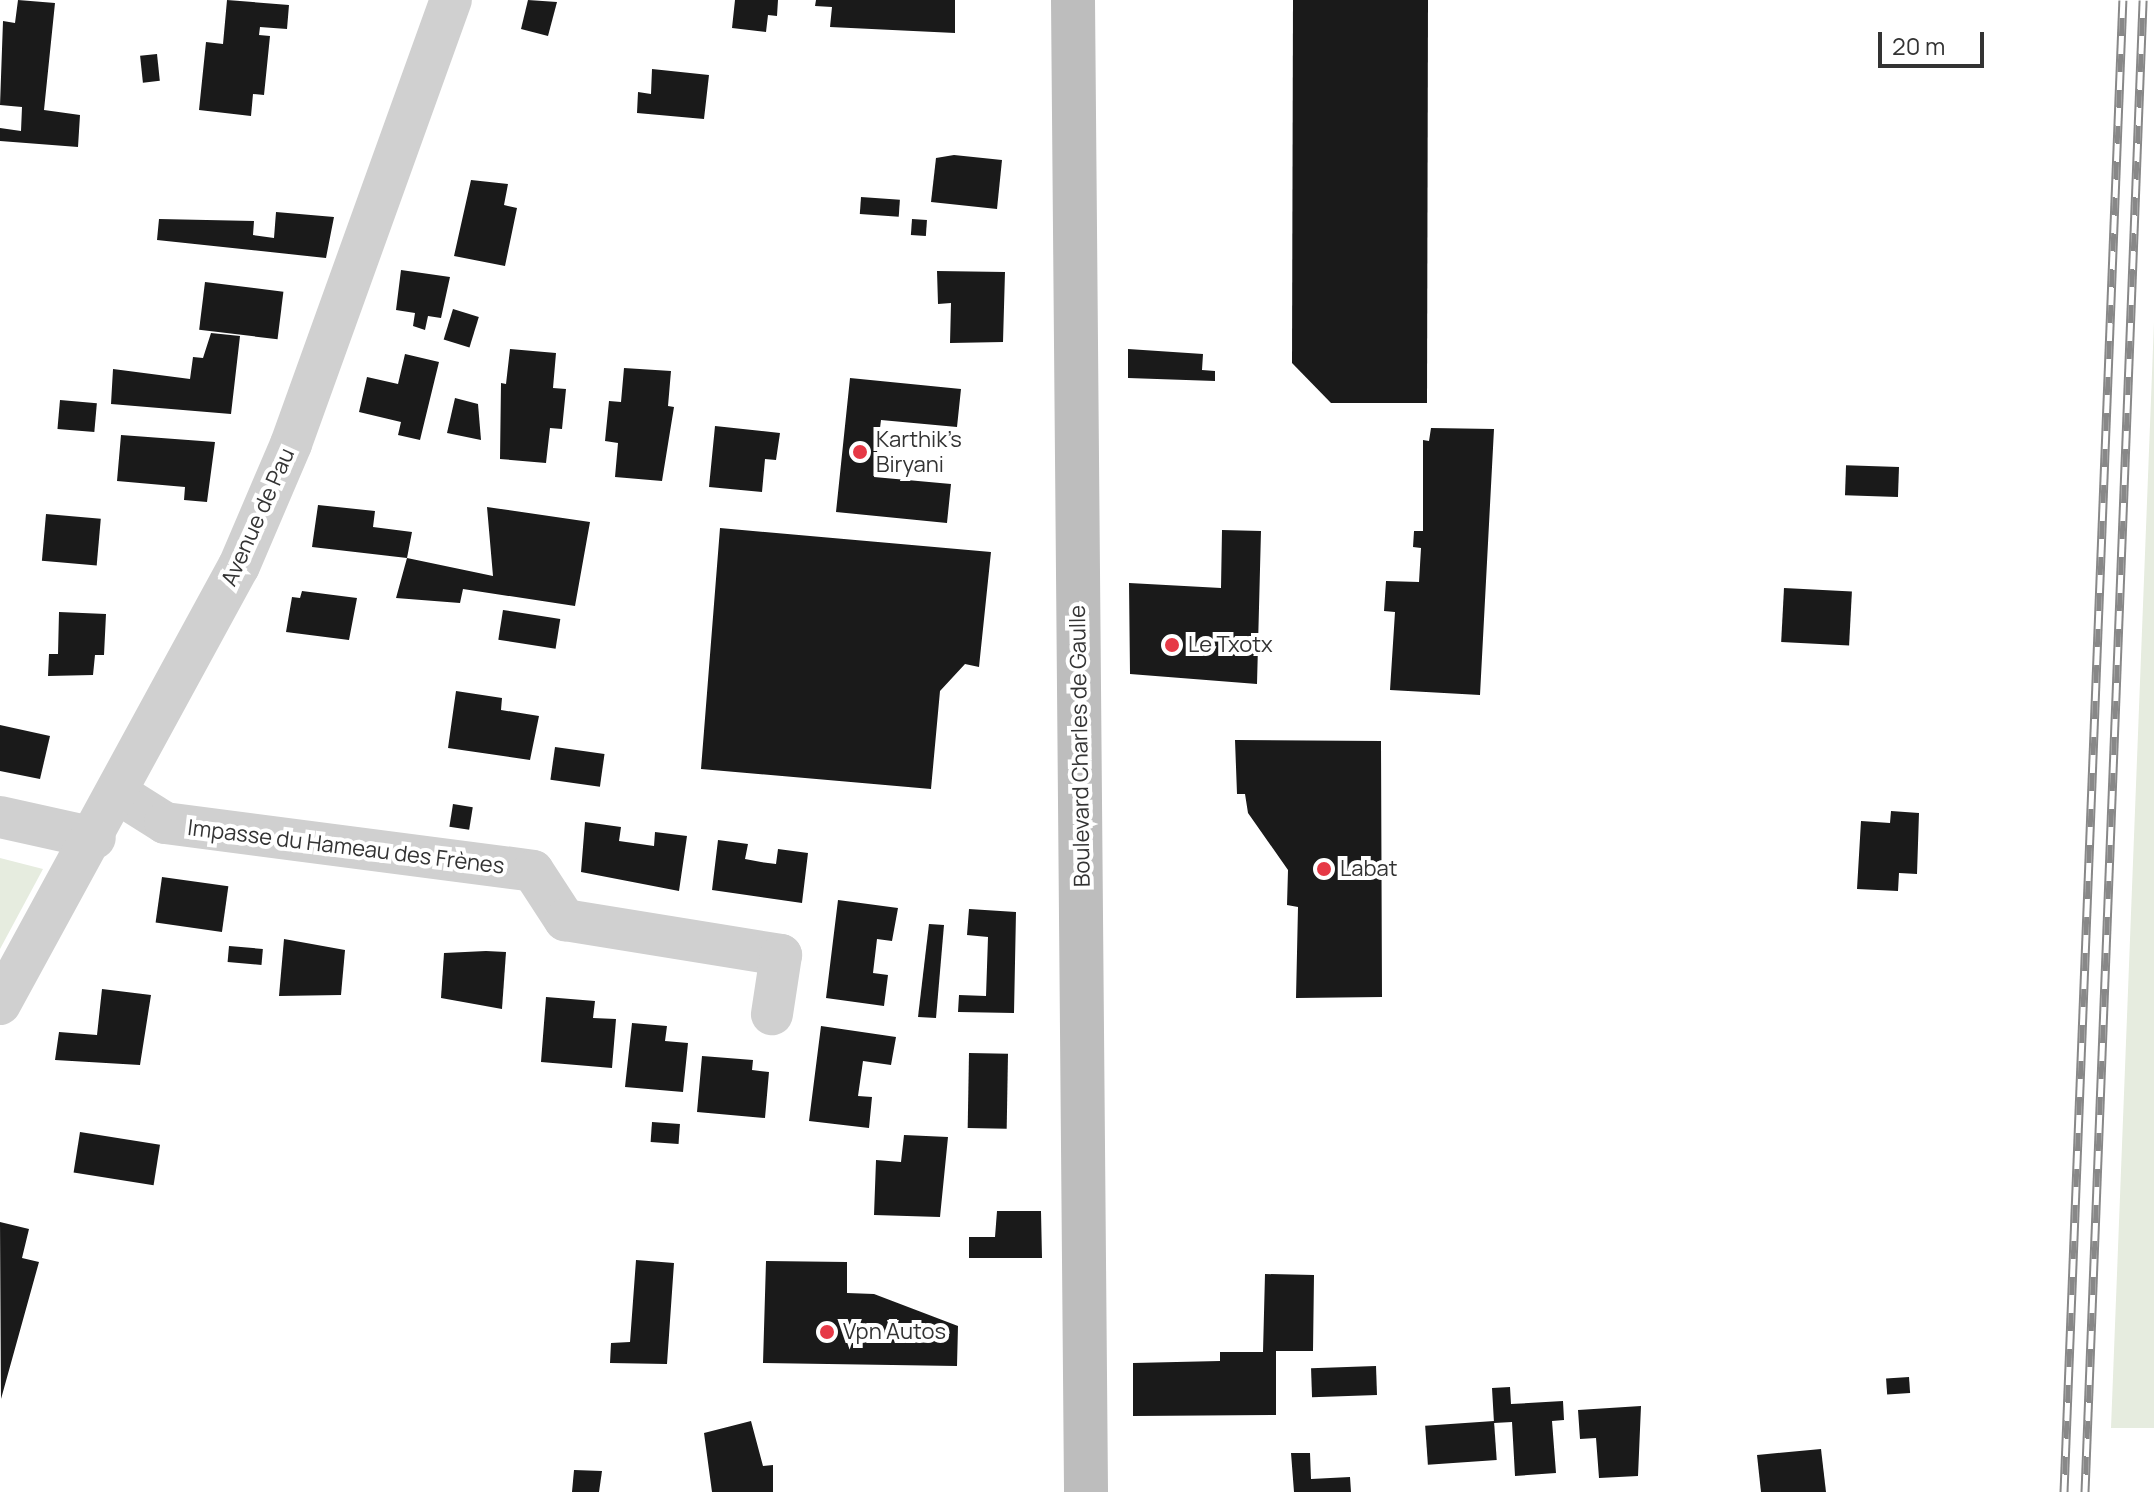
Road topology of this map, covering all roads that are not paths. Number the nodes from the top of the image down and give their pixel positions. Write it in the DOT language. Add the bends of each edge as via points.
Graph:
graph roads {
  1 [pos="451,0"];
  2 [pos="1073,0"];
  3 [pos="119,794"];
  4 [pos="0,817"];
  5 [pos="95,838"];
  6 [pos="0,1004"];
  7 [pos="772,1014"];
  8 [pos="1086,1492"];
  1 -- 3 [label="street, Avenue de Pau" via="291,444 239,566"];
  2 -- 8 [label="main road, Boulevard Charles de Gaulle"];
  3 -- 5 [label="street, Avenue de Pau"];
  3 -- 7 [label="street, Impasse du Hameau des Frènes" via="165,823 533,871 565,920 781,955"];
  4 -- 5 [label="street"];
  5 -- 6 [label="street, Avenue de Pau"];
}
